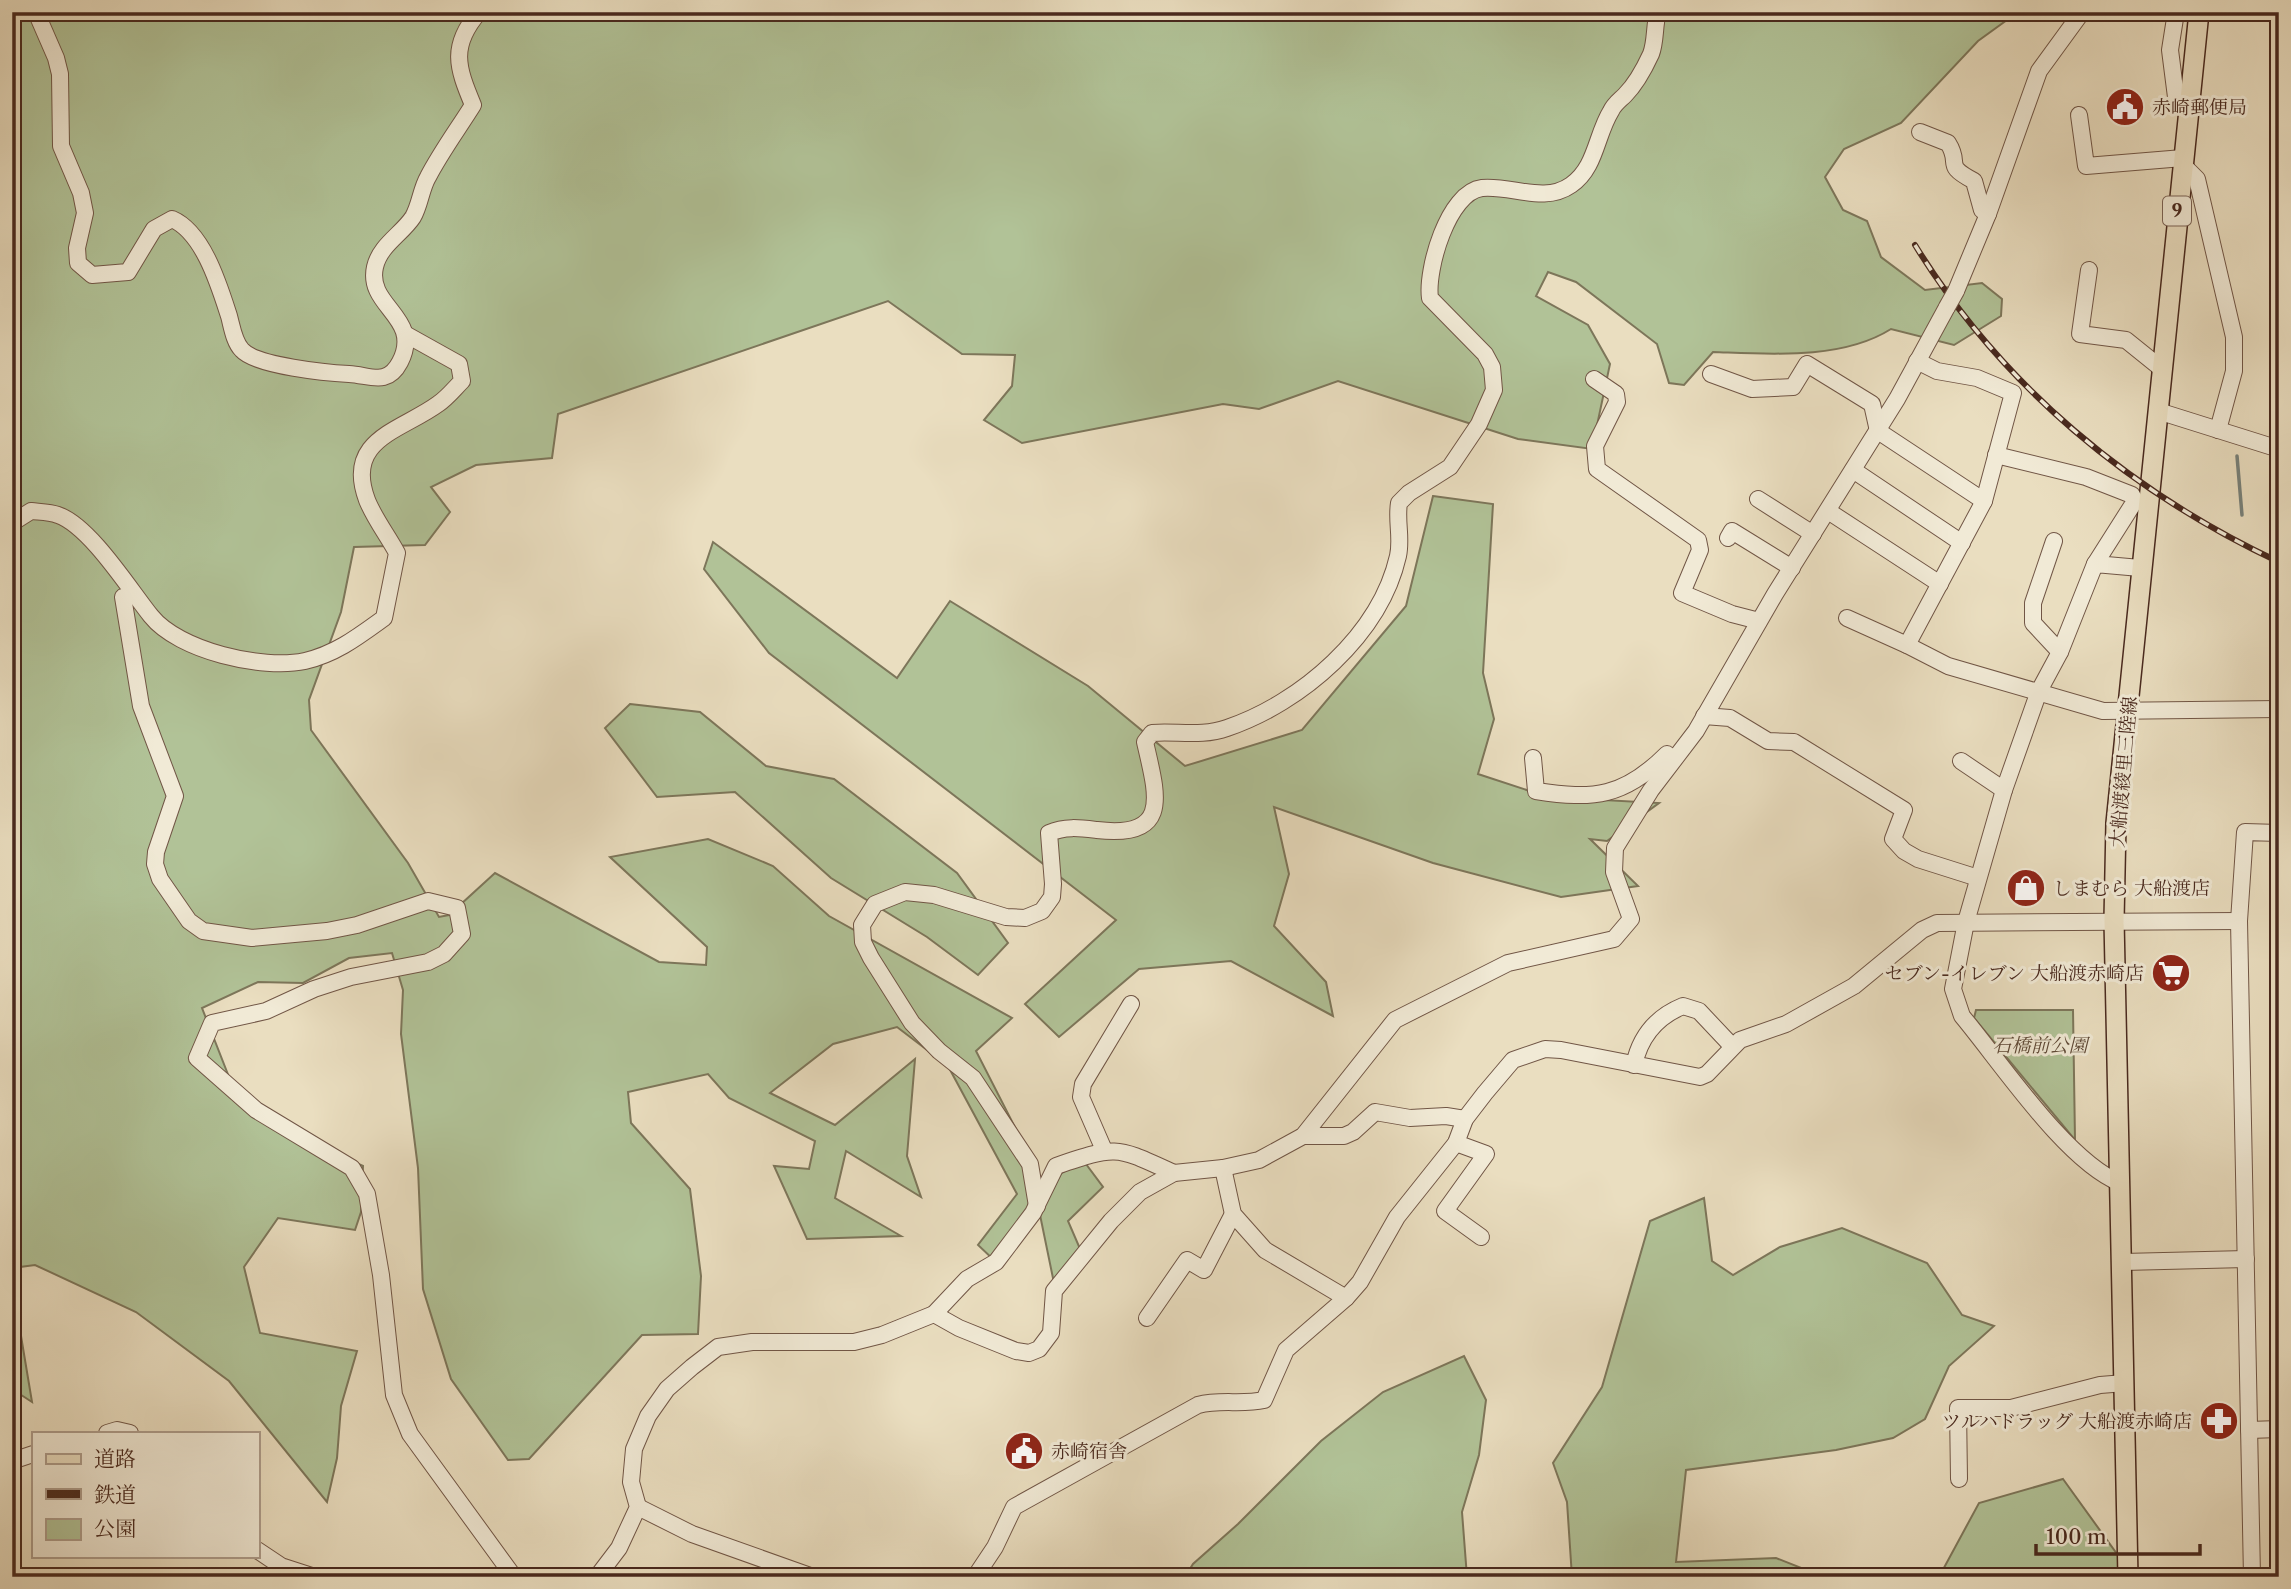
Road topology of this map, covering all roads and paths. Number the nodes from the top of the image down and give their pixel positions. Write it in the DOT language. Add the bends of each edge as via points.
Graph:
graph roads {
  1 [pos="36,12"];
  2 [pos="479,12"];
  3 [pos="1658,12"];
  4 [pos="2082,12"];
  5 [pos="2176,12"];
  6 [pos="2199,12"];
  7 [pos="2189,110"];
  8 [pos="2079,115"];
  9 [pos="1920,132"];
  10 [pos="2183,161"];
  11 [pos="1988,214"];
  12 [pos="2089,270"];
  13 [pos="407,335"];
  14 [pos="1917,361"];
  15 [pos="2162,369"];
  16 [pos="1711,374"];
  17 [pos="1594,379"];
  18 [pos="2158,411"];
  19 [pos="1878,430"];
  20 [pos="2218,430"];
  21 [pos="2279,449"];
  22 [pos="1996,455"];
  23 [pos="1853,470"];
  24 [pos="1758,499"];
  25 [pos="1984,501"];
  26 [pos="1828,511"];
  27 [pos="12,523"];
  28 [pos="1813,534"];
  29 [pos="1728,538"];
  30 [pos="2054,541"];
  31 [pos="1962,543"];
  32 [pos="2095,564"];
  33 [pos="1792,568"];
  34 [pos="2140,568"];
  35 [pos="1940,584"];
  36 [pos="123,597"];
  37 [pos="1847,618"];
  38 [pos="1759,621"];
  39 [pos="1907,645"];
  40 [pos="2060,652"];
  41 [pos="2039,691"];
  42 [pos="2279,709"];
  43 [pos="2128,712"];
  44 [pos="1704,716"];
  45 [pos="1696,731"];
  46 [pos="1533,758"];
  47 [pos="1961,761"];
  48 [pos="2004,790"];
  49 [pos="2279,833"];
  50 [pos="1978,878"];
  51 [pos="2114,920"];
  52 [pos="2239,921"];
  53 [pos="1966,922"];
  54 [pos="1131,1004"];
  55 [pos="1731,1046"];
  56 [pos="1634,1065"];
  57 [pos="1465,1119"];
  58 [pos="1303,1136"];
  59 [pos="1456,1143"];
  60 [pos="1104,1150"];
  61 [pos="1223,1168"];
  62 [pos="1174,1173"];
  63 [pos="2120,1183"];
  64 [pos="1037,1206"];
  65 [pos="1233,1214"];
  66 [pos="1481,1237"];
  67 [pos="2246,1259"];
  68 [pos="2123,1262"];
  69 [pos="1346,1298"];
  70 [pos="934,1314"];
  71 [pos="1147,1318"];
  72 [pos="2125,1383"];
  73 [pos="2279,1429"];
  74 [pos="2249,1430"];
  75 [pos="32,1454"];
  76 [pos="13,1458"];
  77 [pos="1959,1479"];
  78 [pos="638,1507"];
  79 [pos="259,1551"];
  80 [pos="315,1577"];
  81 [pos="514,1577"];
  82 [pos="597,1577"];
  83 [pos="813,1577"];
  84 [pos="975,1577"];
  85 [pos="2128,1577"];
  86 [pos="2252,1577"];
  1 -- 13 [label="street" via="60,74 61,146 82,194 85,213 77,247 83,270 92,275 128,272 155,229 172,219 186,225 213,268 236,340 254,358 373,380 386,377 398,365"];
  2 -- 13 [label="street" via="461,40 457,58 473,105 427,178 413,217 387,244 375,265 374,282"];
  3 -- 64 [label="street" via="1650,57 1612,107 1587,170 1575,183 1539,194 1481,188 1450,218 1432,268 1430,298 1485,354 1492,367 1494,390 1451,467 1399,503 1398,557 1381,597 1328,671 1225,729 1152,733 1145,742 1156,793 1155,815 1145,827 1132,830 1067,828 1049,833 1052,897 1042,911 1025,918 1006,917 934,895 905,892 875,904 862,925 863,942 871,958 912,1023 973,1078 1030,1164"];
  4 -- 11 [label="street" via="2039,71"];
  5 -- 7 [label="street" via="2170,50 2176,97"];
  6 -- 7 [label="main road, 大船渡綾里三陸線 / 9"];
  7 -- 10 [label="main road, 大船渡綾里三陸線 / 9"];
  8 -- 10 [label="street" via="2086,166"];
  9 -- 11 [label="street" via="1948,143 1952,165 1959,175 1974,181 1982,210"];
  10 -- 15 [label="main road, 大船渡綾里三陸線 / 9"];
  10 -- 20 [label="street" via="2197,179 2234,337 2234,371"];
  11 -- 14 [label="street, bridge" via="1956,291"];
  12 -- 15 [label="street" via="2080,334 2126,340"];
  13 -- 27 [label="street" via="459,364 462,381 438,404 384,434 364,459 361,477 368,501 397,553 384,618 342,648 304,661 272,663 190,644 155,620 83,533 60,515 32,511"];
  14 -- 19 [label="street"];
  14 -- 22 [label="street" via="2013,393"];
  15 -- 18 [label="main road, 大船渡綾里三陸線 / 9"];
  16 -- 19 [label="street" via="1752,389 1793,387 1807,364 1872,404"];
  17 -- 38 [label="street" via="1616,394 1617,402 1595,446 1597,469 1698,540 1700,550 1682,593"];
  18 -- 20 [label="street"];
  18 -- 34 [label="main road, 大船渡綾里三陸線 / 9"];
  19 -- 23 [label="street"];
  19 -- 25 [label="street"];
  20 -- 21 [label="street"];
  22 -- 25 [label="street"];
  22 -- 32 [label="street" via="2086,477 2132,495 2135,501"];
  23 -- 26 [label="street"];
  23 -- 31 [label="street"];
  24 -- 28 [label="street"];
  25 -- 31 [label="street"];
  26 -- 28 [label="street"];
  26 -- 35 [label="street"];
  28 -- 33 [label="street"];
  29 -- 33 [label="street" via="1732,531"];
  30 -- 40 [label="street" via="2033,603 2033,623"];
  31 -- 35 [label="street"];
  32 -- 34 [label="street"];
  32 -- 40 [label="street"];
  33 -- 38 [label="street"];
  34 -- 43 [label="main road, 大船渡綾里三陸線 / 9"];
  35 -- 39 [label="street"];
  36 -- 81 [label="street" via="141,706 175,796 155,864 189,921 203,931 252,938 337,929 428,901 457,908 462,934 444,954 428,962 351,977 266,1011 212,1023 197,1058 256,1110 352,1168 366,1194 381,1275 394,1395 410,1434"];
  37 -- 39 [label="street"];
  38 -- 44 [label="street"];
  39 -- 41 [label="street" via="1948,666"];
  40 -- 41 [label="street"];
  41 -- 43 [label="street" via="2103,711"];
  41 -- 48 [label="street"];
  42 -- 43 [label="street"];
  43 -- 51 [label="main road, 大船渡綾里三陸線 / 9" via="2116,823"];
  44 -- 45 [label="street"];
  44 -- 50 [label="street" via="1730,718 1768,741 1794,742 1903,810 1893,839 1904,851"];
  45 -- 46 [label="street" via="1646,775 1612,791 1570,796 1536,791"];
  45 -- 58 [label="street" via="1615,848 1614,872 1631,919 1629,925 1600,944 1508,963 1395,1020"];
  47 -- 48 [label="street"];
  48 -- 50 [label="street"];
  49 -- 52 [label="street" via="2245,832"];
  50 -- 53 [label="street"];
  51 -- 52 [label="street"];
  51 -- 53 [label="street"];
  51 -- 63 [label="main road, 大船渡綾里三陸線 / 9"];
  52 -- 67 [label="street"];
  53 -- 55 [label="street" via="1945,921 1922,930 1854,986 1786,1024"];
  53 -- 63 [label="street" via="1953,989 1962,1016 2077,1156"];
  54 -- 60 [label="street" via="1083,1084 1081,1097"];
  55 -- 56 [label="street" via="1700,1077"];
  55 -- 56 [label="street" via="1699,1011 1683,1006 1641,1039"];
  56 -- 57 [label="street" via="1561,1050 1527,1053 1513,1060"];
  57 -- 58 [label="street" via="1375,1112 1344,1136"];
  57 -- 59 [label="street"];
  58 -- 61 [label="street" via="1259,1160"];
  59 -- 66 [label="street" via="1486,1154 1445,1211"];
  59 -- 69 [label="street" via="1397,1217"];
  60 -- 62 [label="street" via="1118,1149"];
  60 -- 64 [label="street" via="1056,1166"];
  61 -- 62 [label="street"];
  61 -- 65 [label="street"];
  62 -- 70 [label="street" via="1140,1192 1061,1282 1051,1304 1051,1333 1039,1349 1016,1351"];
  63 -- 68 [label="main road, 大船渡綾里三陸線 / 9"];
  64 -- 70 [label="street" via="996,1262 967,1279"];
  65 -- 69 [label="street" via="1265,1250"];
  65 -- 71 [label="street" via="1204,1270 1187,1259"];
  67 -- 68 [label="street"];
  67 -- 74 [label="street"];
  68 -- 72 [label="main road, 大船渡綾里三陸線 / 9"];
  69 -- 84 [label="street" via="1286,1350 1264,1399 1249,1404 1198,1405 1014,1507"];
  70 -- 78 [label="street" via="853,1342 752,1342 718,1347 667,1389 648,1416 634,1449 631,1482"];
  72 -- 77 [label="street" via="2011,1408 1958,1408"];
  72 -- 85 [label="main road, 大船渡綾里三陸線 / 9"];
  73 -- 74 [label="street"];
  74 -- 86 [label="street"];
  75 -- 76 [label="street"];
  78 -- 82 [label="street"];
  78 -- 83 [label="street" via="692,1534"];
  79 -- 80 [label="street" via="281,1566"];
}
